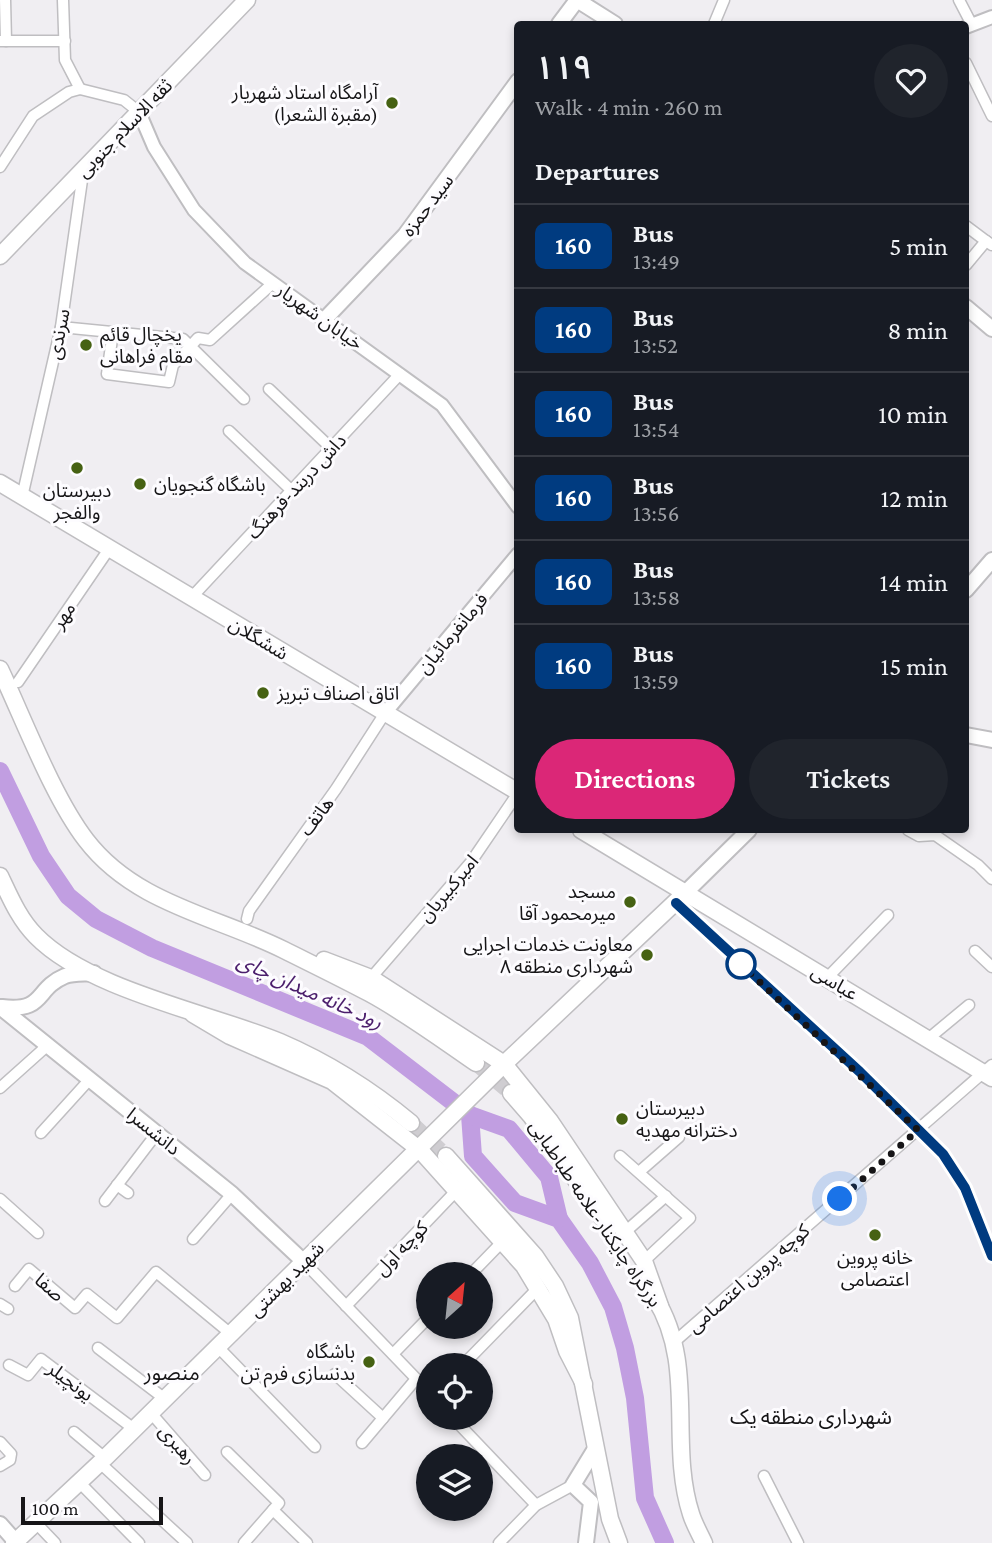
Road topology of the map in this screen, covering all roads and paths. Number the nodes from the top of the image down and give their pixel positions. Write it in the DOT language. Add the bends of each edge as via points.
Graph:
graph roads {
  1 [pos="5,0"];
  2 [pos="63,0"];
  3 [pos="247,0"];
  4 [pos="577,0"];
  5 [pos="724,0"];
  6 [pos="959,0"];
  7 [pos="992,17"];
  8 [pos="561,21"];
  9 [pos="610,21"];
  10 [pos="715,21"];
  11 [pos="967,21"];
  12 [pos="969,26"];
  13 [pos="3,41"];
  14 [pos="65,41"];
  15 [pos="969,70"];
  16 [pos="514,86"];
  17 [pos="80,89"];
  18 [pos="139,112"];
  19 [pos="992,116"];
  20 [pos="0,167"];
  21 [pos="83,169"];
  22 [pos="969,228"];
  23 [pos="989,243"];
  24 [pos="0,256"];
  25 [pos="969,262"];
  26 [pos="273,283"];
  27 [pos="969,310"];
  28 [pos="326,320"];
  29 [pos="61,327"];
  30 [pos="992,329"];
  31 [pos="113,332"];
  32 [pos="190,346"];
  33 [pos="400,374"];
  34 [pos="269,389"];
  35 [pos="244,399"];
  36 [pos="229,431"];
  37 [pos="331,448"];
  38 [pos="0,483"];
  39 [pos="291,490"];
  40 [pos="22,497"];
  41 [pos="514,502"];
  42 [pos="109,549"];
  43 [pos="514,559"];
  44 [pos="992,560"];
  45 [pos="969,587"];
  46 [pos="191,598"];
  47 [pos="0,669"];
  48 [pos="18,682"];
  49 [pos="385,713"];
  50 [pos="969,736"];
  51 [pos="992,740"];
  52 [pos="514,791"];
  53 [pos="514,799"];
  54 [pos="585,833"];
  55 [pos="746,833"];
  56 [pos="914,833"];
  57 [pos="0,876"];
  58 [pos="992,879"];
  59 [pos="681,898"];
  60 [pos="888,915"];
  61 [pos="247,919"];
  62 [pos="280,948"];
  63 [pos="975,951"];
  64 [pos="992,967"];
  65 [pos="94,973"];
  66 [pos="371,978"];
  67 [pos="827,978"];
  68 [pos="969,1005"];
  69 [pos="0,1007"];
  70 [pos="193,1014"];
  71 [pos="928,1039"];
  72 [pos="48,1045"];
  73 [pos="476,1063"];
  74 [pos="504,1065"];
  75 [pos="989,1072"];
  76 [pos="90,1079"];
  77 [pos="0,1088"];
  78 [pos="511,1093"];
  79 [pos="411,1122"];
  80 [pos="918,1130"];
  81 [pos="41,1133"];
  82 [pos="157,1133"];
  83 [pos="679,1137"];
  84 [pos="420,1150"];
  85 [pos="446,1156"];
  86 [pos="620,1156"];
  87 [pos="639,1172"];
  88 [pos="117,1185"];
  89 [pos="457,1190"];
  90 [pos="128,1194"];
  91 [pos="232,1194"];
  92 [pos="666,1196"];
  93 [pos="0,1199"];
  94 [pos="105,1201"];
  95 [pos="625,1232"];
  96 [pos="38,1233"];
  97 [pos="193,1239"];
  98 [pos="503,1241"];
  99 [pos="992,1257"];
  100 [pos="303,1261"];
  101 [pos="644,1261"];
  102 [pos="483,1262"];
  103 [pos="15,1286"];
  104 [pos="539,1287"];
  105 [pos="346,1306"];
  106 [pos="660,1306"];
  107 [pos="416,1330"];
  108 [pos="231,1334"];
  109 [pos="673,1343"];
  110 [pos="218,1347"];
  111 [pos="98,1348"];
  112 [pos="475,1353"];
  113 [pos="393,1354"];
  114 [pos="9,1365"];
  115 [pos="335,1374"];
  116 [pos="416,1379"];
  117 [pos="584,1384"];
  118 [pos="165,1399"];
  119 [pos="150,1413"];
  120 [pos="383,1418"];
  121 [pos="134,1429"];
  122 [pos="464,1430"];
  123 [pos="74,1432"];
  124 [pos="0,1442"];
  125 [pos="362,1443"];
  126 [pos="315,1447"];
  127 [pos="596,1448"];
  128 [pos="227,1452"];
  129 [pos="103,1461"];
  130 [pos="0,1466"];
  131 [pos="205,1475"];
  132 [pos="764,1476"];
  133 [pos="79,1482"];
  134 [pos="573,1485"];
  135 [pos="536,1505"];
  136 [pos="272,1510"];
  137 [pos="36,1523"];
  138 [pos="0,1524"];
  139 [pos="15,1542"];
  140 [pos="55,1543"];
  141 [pos="139,1543"];
  142 [pos="187,1543"];
  143 [pos="244,1543"];
  144 [pos="307,1543"];
  145 [pos="499,1543"];
  146 [pos="586,1543"];
  147 [pos="619,1543"];
  148 [pos="704,1543"];
  149 [pos="797,1543"];
  1 -- 13 [label="street"];
  2 -- 14 [label="street"];
  3 -- 18 [label="main road, ثقه الاسلام جنوبی"];
  4 -- 8 [label="main road"];
  4 -- 9 [label="main road"];
  5 -- 10 [label="street"];
  6 -- 11 [label="street"];
  7 -- 12 [label="street"];
  13 -- 14 [label="street"];
  14 -- 17 [label="street" via="65,60"];
  15 -- 19 [label="street"];
  16 -- 28 [label="main road, سید حمزه" via="405,235"];
  17 -- 18 [label="street" via="124,100"];
  17 -- 20 [label="street" via="33,116"];
  18 -- 21 [label="main road, ثقه الاسلام جنوبی"];
  18 -- 26 [label="street, خیابان شهریار" via="154,147 194,210 245,263"];
  21 -- 24 [label="main road, ثقه الاسلام جنوبی"];
  21 -- 29 [label="street, سرندی"];
  22 -- 23 [label="street"];
  23 -- 25 [label="street"];
  26 -- 28 [label="street, خیابان شهریار"];
  26 -- 32 [label="street" via="210,340 198,338"];
  27 -- 30 [label="main road"];
  28 -- 33 [label="street, خیابان شهریار"];
  29 -- 31 [label="street"];
  29 -- 40 [label="street, سرندی"];
  31 -- 32 [label="street" via="183,339"];
  31 -- 32 [label="street" via="107,374 169,382 173,365"];
  32 -- 35 [label="street"];
  33 -- 37 [label="street, داش دربند-فرهنگ"];
  33 -- 41 [label="street, خیابان شهریار" via="442,405"];
  34 -- 37 [label="street"];
  36 -- 39 [label="street"];
  37 -- 39 [label="street, داش دربند-فرهنگ"];
  38 -- 40 [label="main road, ششگلان"];
  39 -- 46 [label="street, داش دربند-فرهنگ"];
  40 -- 42 [label="main road, ششگلان"];
  42 -- 46 [label="main road, ششگلان"];
  42 -- 48 [label="street, مهر"];
  43 -- 49 [label="street, فرمانفرمائیان"];
  44 -- 45 [label="main road"];
  46 -- 49 [label="main road, ششگلان"];
  47 -- 62 [label="main road" via="86,841 150,894"];
  49 -- 52 [label="main road, ششگلان"];
  49 -- 61 [label="street, هاتف"];
  50 -- 51 [label="main road"];
  53 -- 66 [label="street, امیرکبیریان" via="471,862"];
  54 -- 59 [label="main road"];
  55 -- 59 [label="main road"];
  56 -- 58 [label="street" via="935,835"];
  57 -- 65 [label="main road" via="35,935 57,954"];
  59 -- 67 [label="main road, عباسى"];
  59 -- 74 [label="main road"];
  59 -- 80 [label="street"];
  60 -- 67 [label="street"];
  62 -- 66 [label="main road"];
  62 -- 73 [label="main road" via="372,994"];
  63 -- 64 [label="street"];
  65 -- 69 [label="main road" via="67,975 33,1005"];
  65 -- 70 [label="main road"];
  66 -- 74 [label="main road"];
  67 -- 71 [label="main road, عباسى"];
  68 -- 71 [label="street"];
  69 -- 72 [label="main road, دانشسرا"];
  70 -- 79 [label="main road" via="242,1027 334,1066"];
  70 -- 84 [label="main road" via="230,1036 332,1081"];
  71 -- 75 [label="main road, عباسى"];
  72 -- 76 [label="main road, دانشسرا"];
  72 -- 77 [label="street"];
  74 -- 84 [label="main road, شهید بهشتى"];
  74 -- 95 [label="main road" via="550,1121"];
  75 -- 80 [label="street, کوچه پروین اعتصامی"];
  76 -- 81 [label="street"];
  76 -- 82 [label="main road, دانشسرا"];
  78 -- 106 [label="main road, بزرگراه چایکنار-علامه طباطبایی"];
  80 -- 99 [label="street" via="958,1176"];
  80 -- 109 [label="street, کوچه پروین اعتصامی"];
  82 -- 88 [label="street"];
  82 -- 91 [label="main road, دانشسرا"];
  83 -- 87 [label="street"];
  84 -- 89 [label="main road"];
  84 -- 100 [label="main road, شهید بهشتى"];
  85 -- 117 [label="main road" via="535,1256 555,1286 570,1318"];
  86 -- 87 [label="street"];
  87 -- 92 [label="street"];
  88 -- 90 [label="street"];
  88 -- 94 [label="street"];
  89 -- 98 [label="main road"];
  89 -- 105 [label="street, کوچه اول"];
  91 -- 97 [label="street"];
  91 -- 100 [label="main road, دانشسرا"];
  92 -- 95 [label="street"];
  92 -- 101 [label="street" via="690,1218"];
  93 -- 96 [label="street"];
  95 -- 101 [label="main road"];
  98 -- 102 [label="street"];
  98 -- 104 [label="main road"];
  100 -- 105 [label="street"];
  100 -- 108 [label="main road, شهید بهشتى"];
  101 -- 106 [label="main road"];
  103 -- 108 [label="street, صفا" via="29,1269 75,1308 87,1294 117,1318 156,1272"];
  104 -- 112 [label="street"];
  104 -- 117 [label="main road"];
  105 -- 113 [label="street"];
  106 -- 109 [label="main road, بزرگراه چایکنار-علامه طباطبایی"];
  107 -- 113 [label="street"];
  108 -- 110 [label="main road, شهید بهشتى"];
  109 -- 148 [label="main road, بزرگراه چایکنار-علامه طباطبایی" via="681,1371 683,1470 691,1514"];
  110 -- 118 [label="main road, شهید بهشتى"];
  110 -- 126 [label="street"];
  111 -- 118 [label="street"];
  113 -- 116 [label="street"];
  114 -- 121 [label="street, یونچیلر" via="32,1378 41,1359"];
  115 -- 120 [label="street"];
  116 -- 120 [label="street"];
  117 -- 127 [label="main road"];
  118 -- 119 [label="main road, شهید بهشتى"];
  119 -- 121 [label="main road, شهید بهشتى"];
  119 -- 131 [label="street, رهبری"];
  120 -- 125 [label="street"];
  121 -- 129 [label="main road, شهید بهشتى"];
  122 -- 135 [label="street"];
  123 -- 129 [label="street"];
  124 -- 130 [label="street" via="11,1454"];
  127 -- 134 [label="main road"];
  127 -- 147 [label="main road"];
  128 -- 136 [label="street" via="279,1503"];
  129 -- 133 [label="main road, شهید بهشتى"];
  129 -- 142 [label="street"];
  132 -- 149 [label="street"];
  133 -- 137 [label="main road, شهید بهشتى"];
  133 -- 141 [label="street"];
  134 -- 135 [label="street"];
  134 -- 146 [label="main road" via="591,1502"];
  135 -- 145 [label="street"];
  136 -- 143 [label="street"];
  136 -- 144 [label="street"];
  137 -- 139 [label="main road, شهید بهشتى"];
  137 -- 140 [label="street"];
  138 -- 139 [label="main road"];
}
